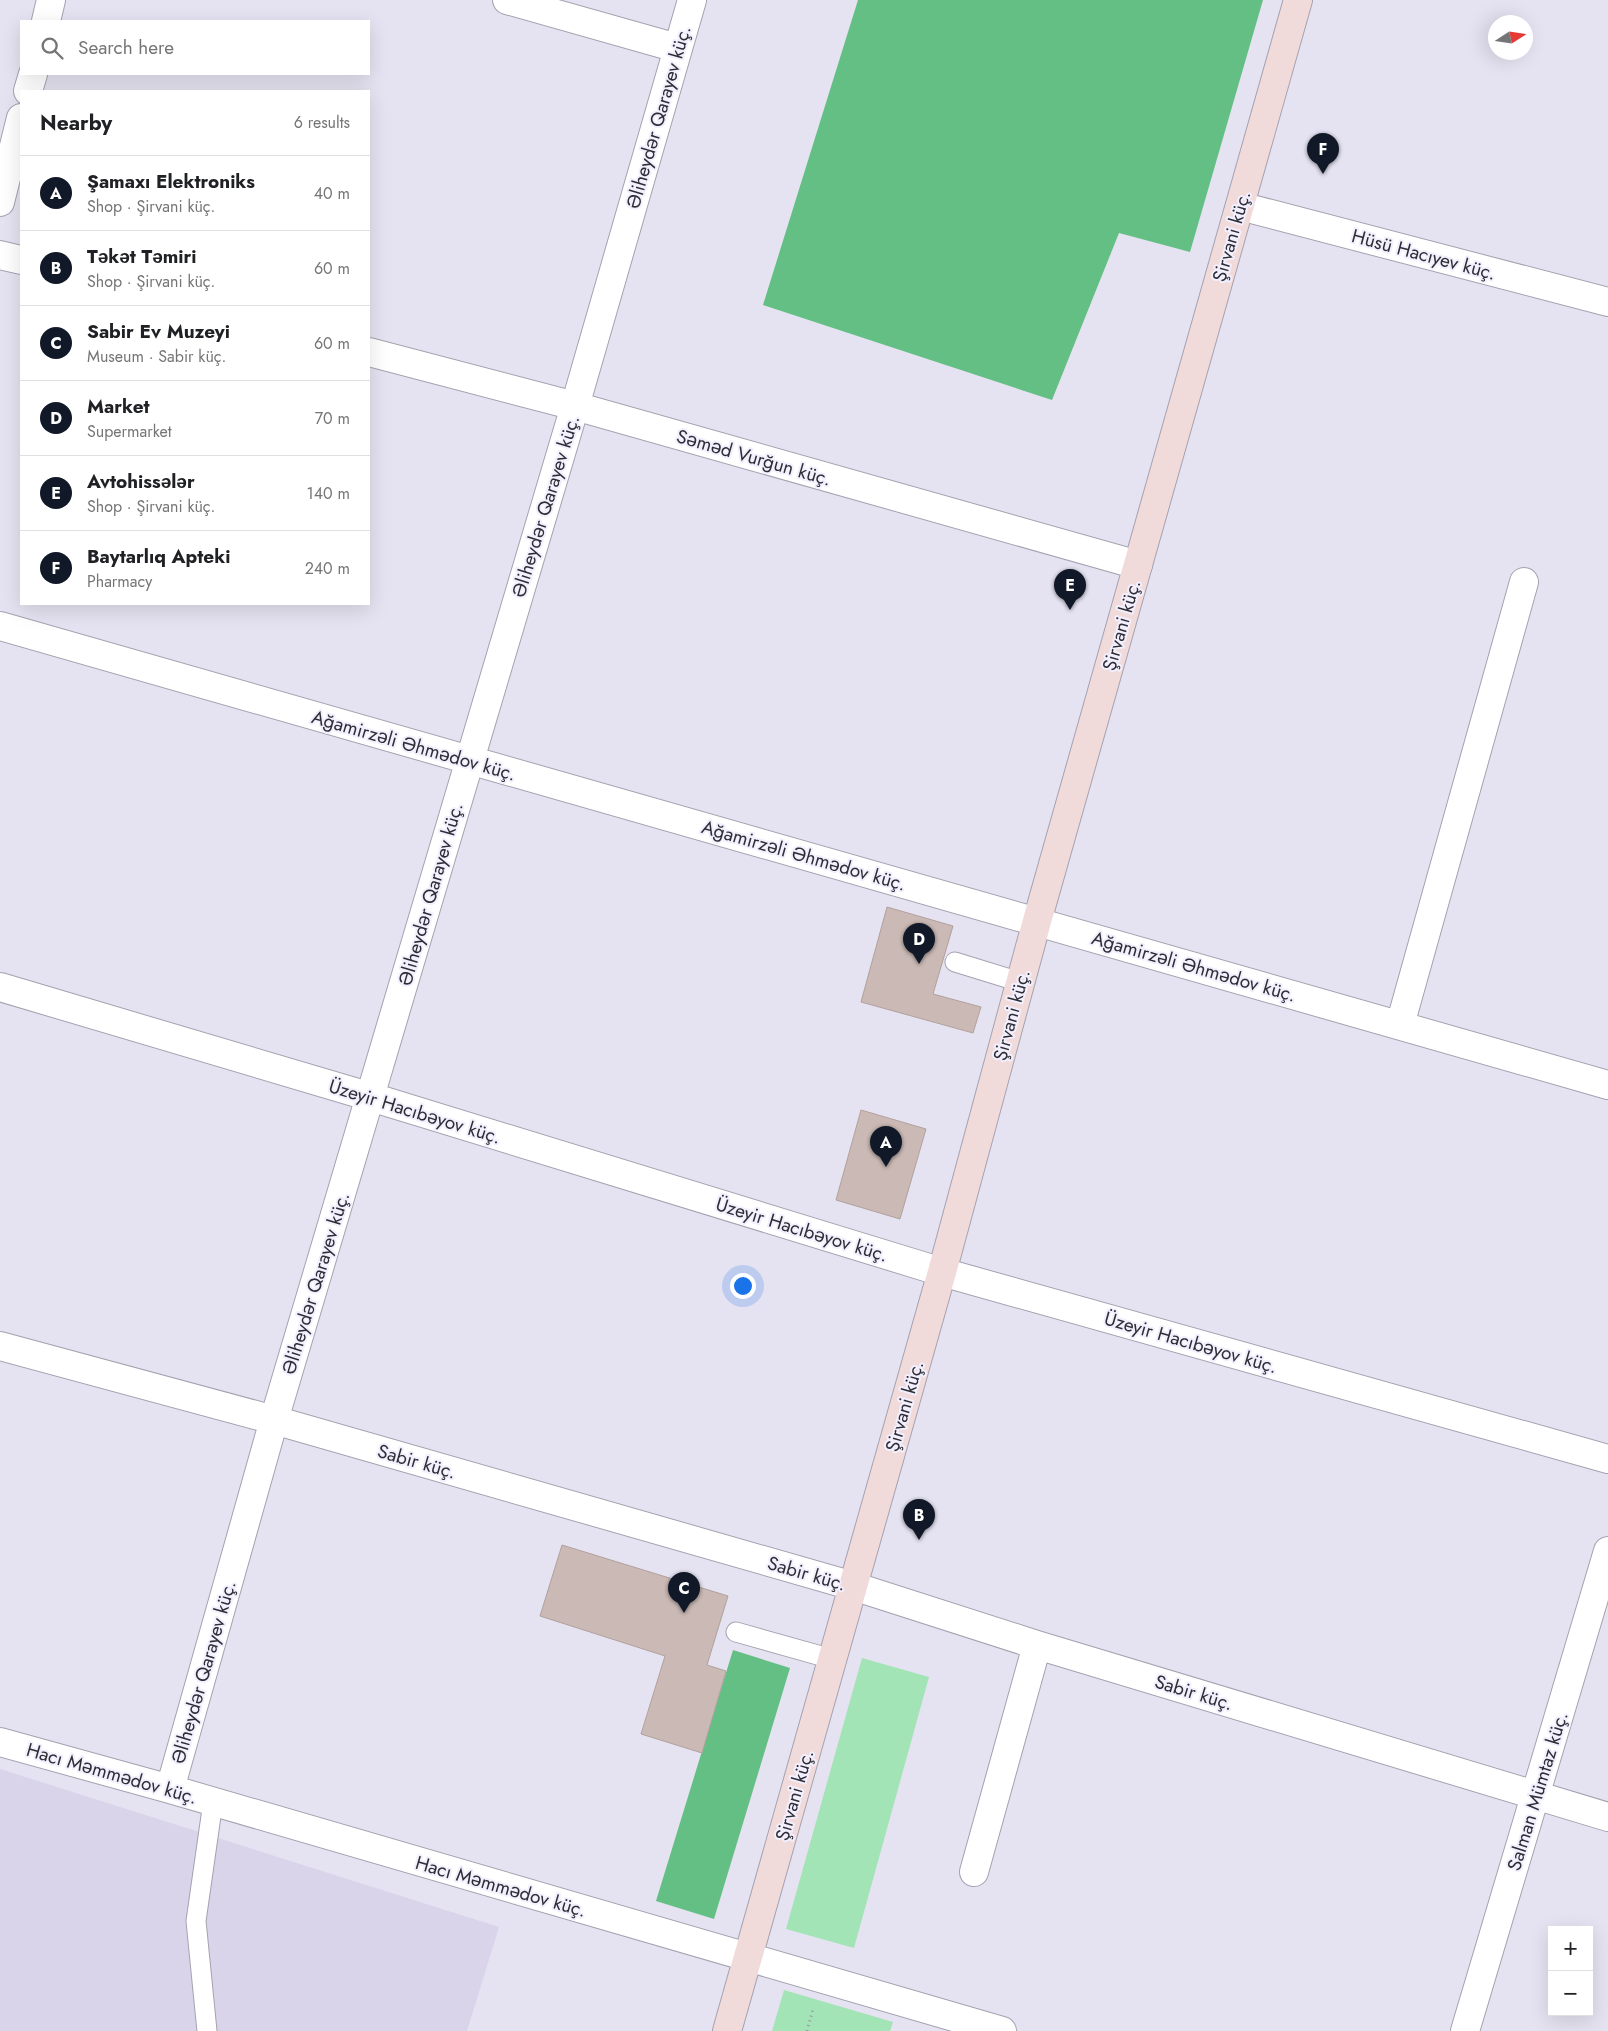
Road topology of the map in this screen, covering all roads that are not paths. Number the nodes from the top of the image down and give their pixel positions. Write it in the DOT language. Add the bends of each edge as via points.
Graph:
graph roads {
  1 [pos="51,0"];
  2 [pos="507,0"];
  3 [pos="692,0"];
  4 [pos="1298,0"];
  5 [pos="46,20"];
  6 [pos="677,48"];
  7 [pos="32,75"];
  8 [pos="28,90"];
  9 [pos="20,122"];
  10 [pos="0,202"];
  11 [pos="1240,206"];
  12 [pos="0,254"];
  13 [pos="20,260"];
  14 [pos="1608,302"];
  15 [pos="370,352"];
  16 [pos="575,406"];
  17 [pos="1138,565"];
  18 [pos="1524,582"];
  19 [pos="0,626"];
  20 [pos="469,761"];
  21 [pos="1037,921"];
  22 [pos="956,962"];
  23 [pos="1020,982"];
  24 [pos="0,987"];
  25 [pos="1400,1025"];
  26 [pos="1608,1085"];
  27 [pos="371,1097"];
  28 [pos="942,1272"];
  29 [pos="0,1346"];
  30 [pos="274,1420"];
  31 [pos="1608,1459"];
  32 [pos="1608,1551"];
  33 [pos="853,1586"];
  34 [pos="736,1632"];
  35 [pos="1037,1645"];
  36 [pos="832,1659"];
  37 [pos="0,1742"];
  38 [pos="170,1789"];
  39 [pos="1536,1795"];
  40 [pos="213,1802"];
  41 [pos="1608,1817"];
  42 [pos="974,1872"];
  43 [pos="748,1957"];
  44 [pos="924,2020"];
  45 [pos="207,2031"];
  46 [pos="727,2031"];
  47 [pos="1002,2031"];
  48 [pos="1465,2031"];
  1 -- 5 [label="street"];
  2 -- 6 [label="street"];
  3 -- 6 [label="street, Əliheydər Qarayev küç."];
  4 -- 11 [label="main road, Şirvani küç."];
  6 -- 16 [label="street, Əliheydər Qarayev küç."];
  7 -- 8 [label="street"];
  9 -- 10 [label="street"];
  11 -- 14 [label="street, Hüsü Hacıyev küç."];
  11 -- 17 [label="main road, Şirvani küç."];
  12 -- 13 [label="street"];
  15 -- 16 [label="street, Səməd Vurğun küç."];
  16 -- 17 [label="street, Səməd Vurğun küç."];
  16 -- 20 [label="street, Əliheydər Qarayev küç."];
  17 -- 21 [label="main road, Şirvani küç."];
  18 -- 25 [label="street"];
  19 -- 20 [label="street, Ağamirzəli Əhmədov küç."];
  20 -- 21 [label="street, Ağamirzəli Əhmədov küç."];
  20 -- 27 [label="street, Əliheydər Qarayev küç."];
  21 -- 23 [label="main road, Şirvani küç."];
  21 -- 25 [label="street, Ağamirzəli Əhmədov küç."];
  22 -- 23 [label="lane"];
  23 -- 28 [label="main road, Şirvani küç."];
  24 -- 27 [label="street, Üzeyir Hacıbəyov küç."];
  25 -- 26 [label="street, Ağamirzəli Əhmədov küç."];
  27 -- 28 [label="street, Üzeyir Hacıbəyov küç."];
  27 -- 30 [label="street, Əliheydər Qarayev küç."];
  28 -- 31 [label="street, Üzeyir Hacıbəyov küç."];
  28 -- 33 [label="main road, Şirvani küç."];
  29 -- 30 [label="street, Sabir küç."];
  30 -- 33 [label="street, Sabir küç."];
  30 -- 38 [label="street, Əliheydər Qarayev küç."];
  32 -- 39 [label="street, Salman Mümtaz küç."];
  33 -- 35 [label="street, Sabir küç."];
  33 -- 36 [label="main road, Şirvani küç."];
  34 -- 36 [label="lane"];
  35 -- 39 [label="street, Sabir küç."];
  35 -- 42 [label="street"];
  36 -- 43 [label="main road, Şirvani küç."];
  37 -- 38 [label="street, Hacı Məmmədov küç."];
  38 -- 40 [label="street, Hacı Məmmədov küç."];
  39 -- 41 [label="street, Sabir küç."];
  39 -- 48 [label="street, Salman Mümtaz küç."];
  40 -- 43 [label="street, Hacı Məmmədov küç."];
  40 -- 45 [label="lane" via="196,1921"];
  43 -- 44 [label="street, Hacı Məmmədov küç."];
  43 -- 46 [label="main road, Şirvani küç."];
  44 -- 47 [label="street, Hacı Məmmədov küç."];
}
